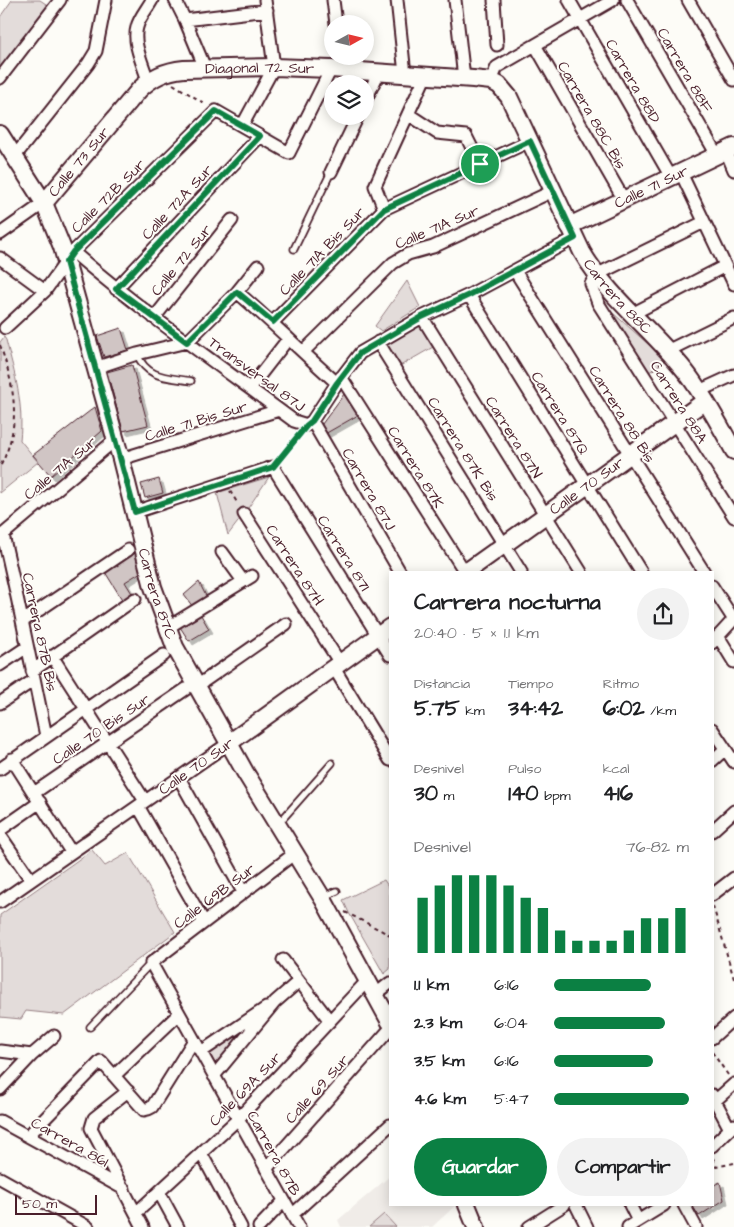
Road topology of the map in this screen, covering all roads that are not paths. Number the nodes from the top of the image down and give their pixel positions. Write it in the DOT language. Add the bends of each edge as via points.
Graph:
graph roads {
  1 [pos="60,0"];
  2 [pos="106,0"];
  3 [pos="152,0"];
  4 [pos="175,0"];
  5 [pos="333,0"];
  6 [pos="397,0"];
  7 [pos="455,0"];
  8 [pos="505,0"];
  9 [pos="569,0"];
  10 [pos="613,0"];
  11 [pos="627,0"];
  12 [pos="688,0"];
  13 [pos="494,4"];
  14 [pos="266,5"];
  15 [pos="335,15"];
  16 [pos="580,19"];
  17 [pos="185,20"];
  18 [pos="497,45"];
  19 [pos="535,45"];
  20 [pos="274,67"];
  21 [pos="205,68"];
  22 [pos="331,69"];
  23 [pos="379,72"];
  24 [pos="405,74"];
  25 [pos="494,74"];
  26 [pos="426,75"];
  27 [pos="0,78"];
  28 [pos="153,78"];
  29 [pos="464,78"];
  30 [pos="734,80"];
  31 [pos="374,82"];
  32 [pos="408,114"];
  33 [pos="354,125"];
  34 [pos="242,126"];
  35 [pos="0,134"];
  36 [pos="260,136"];
  37 [pos="530,141"];
  38 [pos="725,151"];
  39 [pos="15,156"];
  40 [pos="480,164"];
  41 [pos="734,170"];
  42 [pos="331,172"];
  43 [pos="676,175"];
  44 [pos="553,191"];
  45 [pos="624,200"];
  46 [pos="44,203"];
  47 [pos="384,209"];
  48 [pos="232,220"];
  49 [pos="704,222"];
  50 [pos="572,232"];
  51 [pos="0,234"];
  52 [pos="294,249"];
  53 [pos="70,257"];
  54 [pos="0,258"];
  55 [pos="258,266"];
  56 [pos="725,266"];
  57 [pos="515,271"];
  58 [pos="596,275"];
  59 [pos="734,284"];
  60 [pos="116,289"];
  61 [pos="45,291"];
  62 [pos="237,292"];
  63 [pos="469,295"];
  64 [pos="632,314"];
  65 [pos="422,317"];
  66 [pos="154,318"];
  67 [pos="734,318"];
  68 [pos="273,322"];
  69 [pos="5,328"];
  70 [pos="288,339"];
  71 [pos="187,342"];
  72 [pos="378,342"];
  73 [pos="303,352"];
  74 [pos="137,354"];
  75 [pos="669,354"];
  76 [pos="95,368"];
  77 [pos="734,374"];
  78 [pos="339,380"];
  79 [pos="191,381"];
  80 [pos="250,388"];
  81 [pos="702,396"];
  82 [pos="279,410"];
  83 [pos="310,423"];
  84 [pos="674,423"];
  85 [pos="729,431"];
  86 [pos="115,440"];
  87 [pos="734,451"];
  88 [pos="630,455"];
  89 [pos="121,459"];
  90 [pos="587,486"];
  91 [pos="135,512"];
  92 [pos="244,514"];
  93 [pos="545,516"];
  94 [pos="734,517"];
  95 [pos="2,536"];
  96 [pos="505,545"];
  97 [pos="128,550"];
  98 [pos="222,552"];
  99 [pos="399,571"];
  100 [pos="465,571"];
  101 [pos="467,571"];
  102 [pos="520,571"];
  103 [pos="580,571"];
  104 [pos="640,571"];
  105 [pos="703,571"];
  106 [pos="714,589"];
  107 [pos="135,599"];
  108 [pos="734,619"];
  109 [pos="24,621"];
  110 [pos="286,624"];
  111 [pos="167,628"];
  112 [pos="384,631"];
  113 [pos="715,640"];
  114 [pos="27,647"];
  115 [pos="389,651"];
  116 [pos="164,655"];
  117 [pos="52,656"];
  118 [pos="734,662"];
  119 [pos="0,665"];
  120 [pos="337,665"];
  121 [pos="33,676"];
  122 [pos="192,688"];
  123 [pos="0,703"];
  124 [pos="86,709"];
  125 [pos="714,732"];
  126 [pos="46,736"];
  127 [pos="107,743"];
  128 [pos="229,743"];
  129 [pos="725,749"];
  130 [pos="389,758"];
  131 [pos="12,759"];
  132 [pos="714,759"];
  133 [pos="734,762"];
  134 [pos="332,763"];
  135 [pos="0,769"];
  136 [pos="179,778"];
  137 [pos="37,797"];
  138 [pos="141,804"];
  139 [pos="734,811"];
  140 [pos="278,825"];
  141 [pos="714,829"];
  142 [pos="0,830"];
  143 [pos="0,834"];
  144 [pos="71,852"];
  145 [pos="295,852"];
  146 [pos="734,878"];
  147 [pos="31,880"];
  148 [pos="337,891"];
  149 [pos="243,892"];
  150 [pos="714,894"];
  151 [pos="322,897"];
  152 [pos="0,902"];
  153 [pos="204,922"];
  154 [pos="283,960"];
  155 [pos="151,963"];
  156 [pos="299,981"];
  157 [pos="389,982"];
  158 [pos="372,987"];
  159 [pos="275,1002"];
  160 [pos="179,1014"];
  161 [pos="734,1018"];
  162 [pos="389,1020"];
  163 [pos="330,1022"];
  164 [pos="90,1027"];
  165 [pos="389,1030"];
  166 [pos="54,1036"];
  167 [pos="714,1036"];
  168 [pos="194,1040"];
  169 [pos="0,1051"];
  170 [pos="200,1052"];
  171 [pos="32,1055"];
  172 [pos="114,1076"];
  173 [pos="214,1076"];
  174 [pos="734,1084"];
  175 [pos="0,1089"];
  176 [pos="128,1091"];
  177 [pos="715,1105"];
  178 [pos="238,1119"];
  179 [pos="0,1121"];
  180 [pos="389,1126"];
  181 [pos="732,1127"];
  182 [pos="28,1136"];
  183 [pos="714,1144"];
  184 [pos="201,1153"];
  185 [pos="266,1169"];
  186 [pos="0,1178"];
  187 [pos="124,1189"];
  188 [pos="159,1192"];
  189 [pos="284,1201"];
  190 [pos="467,1206"];
  191 [pos="563,1206"];
  192 [pos="576,1206"];
  193 [pos="630,1206"];
  194 [pos="662,1206"];
  195 [pos="685,1206"];
  196 [pos="137,1212"];
  197 [pos="292,1215"];
  198 [pos="633,1224"];
  199 [pos="535,1225"];
  200 [pos="88,1227"];
  201 [pos="144,1227"];
  202 [pos="178,1227"];
  203 [pos="241,1227"];
  204 [pos="259,1227"];
  205 [pos="299,1227"];
  206 [pos="476,1227"];
  207 [pos="587,1227"];
  208 [pos="696,1227"];
  1 -- 27 [label="street"];
  2 -- 39 [label="street" via="96,50 88,64"];
  3 -- 28 [label="street" via="138,22 136,41"];
  4 -- 17 [label="street"];
  5 -- 15 [label="street"];
  6 -- 24 [label="street"];
  7 -- 29 [label="street"];
  8 -- 13 [label="street"];
  9 -- 16 [label="street, Carrera 88D"];
  10 -- 16 [label="street"];
  11 -- 38 [label="street, Carrera 88F"];
  12 -- 30 [label="street"];
  13 -- 18 [label="street"];
  14 -- 17 [label="street"];
  14 -- 20 [label="street"];
  16 -- 19 [label="street"];
  16 -- 43 [label="street, Carrera 88D"];
  17 -- 21 [label="street"];
  19 -- 25 [label="street"];
  19 -- 45 [label="street, Carrera 88C Bis"];
  20 -- 21 [label="street, Diagonal 72 Sur"];
  20 -- 22 [label="street, Diagonal 72 Sur"];
  20 -- 34 [label="street"];
  21 -- 28 [label="street, Diagonal 72 Sur" via="176,70"];
  22 -- 23 [label="street, Diagonal 72 Sur"];
  22 -- 36 [label="street" via="289,153"];
  23 -- 24 [label="street, Diagonal 72 Sur"];
  23 -- 31 [label="street"];
  24 -- 26 [label="street, Diagonal 72 Sur"];
  25 -- 29 [label="street, Diagonal 72 Sur"];
  25 -- 37 [label="street, Carrera 88C"];
  26 -- 29 [label="street, Diagonal 72 Sur"];
  26 -- 32 [label="street"];
  28 -- 46 [label="street, Calle 73 Sur" via="128,102"];
  32 -- 40 [label="street" via="437,133 466,136"];
  32 -- 47 [label="street" via="375,186"];
  33 -- 42 [label="street"];
  34 -- 36 [label="street"];
  34 -- 53 [label="street, Calle 72B Sur" via="216,111"];
  35 -- 39 [label="street, Carrera 87C"];
  36 -- 60 [label="street, Calle 72A Sur"];
  37 -- 40 [label="street, Calle 71A Bis Sur"];
  37 -- 44 [label="street, Carrera 88C"];
  38 -- 41 [label="street, Carrera 88F"];
  38 -- 43 [label="street, Calle 71 Sur"];
  39 -- 46 [label="street, Carrera 87C"];
  40 -- 47 [label="street, Calle 71A Bis Sur"];
  42 -- 52 [label="lane"];
  43 -- 45 [label="street, Calle 71 Sur"];
  43 -- 49 [label="street, Carrera 88D"];
  44 -- 50 [label="street, Carrera 88C"];
  44 -- 73 [label="street, Calle 71A Sur" via="393,263"];
  45 -- 50 [label="street, Calle 71 Sur"];
  46 -- 51 [label="street, Calle 73 Sur"];
  46 -- 53 [label="street, Carrera 87C"];
  47 -- 68 [label="street, Calle 71A Bis Sur"];
  48 -- 66 [label="street, Calle 72 Sur"];
  49 -- 56 [label="street, Carrera 88D"];
  49 -- 58 [label="street"];
  50 -- 57 [label="street, Calle 71 Sur"];
  50 -- 58 [label="street, Carrera 88C"];
  53 -- 60 [label="street, Transversal 87J"];
  53 -- 61 [label="street, Calle 72B Sur"];
  53 -- 76 [label="street, Carrera 87C"];
  54 -- 61 [label="street"];
  55 -- 62 [label="street"];
  56 -- 59 [label="street, Carrera 88D"];
  56 -- 64 [label="street"];
  57 -- 63 [label="street, Calle 71 Sur"];
  57 -- 88 [label="street, Carrera 88 Bis"];
  58 -- 64 [label="street, Carrera 88C"];
  58 -- 84 [label="street, Carrera 88A" via="591,284 598,303"];
  60 -- 66 [label="street, Transversal 87J"];
  61 -- 69 [label="street, Calle 72B Sur"];
  62 -- 68 [label="street, Carrera 87K"];
  62 -- 71 [label="street"];
  63 -- 65 [label="street, Calle 71 Sur"];
  63 -- 90 [label="street, Carrera 87Q"];
  64 -- 75 [label="street, Carrera 88C"];
  65 -- 72 [label="street, Calle 71 Sur"];
  65 -- 93 [label="street, Carrera 87N"];
  66 -- 71 [label="street, Transversal 87J"];
  67 -- 75 [label="street"];
  68 -- 70 [label="street, Carrera 87K"];
  70 -- 73 [label="street, Carrera 87K"];
  70 -- 80 [label="street"];
  71 -- 74 [label="street"];
  71 -- 80 [label="street, Transversal 87J"];
  72 -- 78 [label="street, Calle 71 Sur" via="360,353"];
  72 -- 96 [label="street, Carrera 87K Bis"];
  73 -- 78 [label="street, Carrera 87K"];
  74 -- 76 [label="street"];
  74 -- 79 [label="lane" via="150,372"];
  75 -- 81 [label="street, Carrera 88C"];
  76 -- 86 [label="street, Carrera 87C"];
  77 -- 81 [label="street, Calle 70 Sur"];
  78 -- 83 [label="street, Calle 71 Sur"];
  78 -- 100 [label="street, Carrera 87K"];
  80 -- 82 [label="street, Transversal 87J"];
  81 -- 84 [label="street, Calle 70 Sur"];
  81 -- 85 [label="street, Carrera 88C"];
  82 -- 83 [label="street, Transversal 87J" via="294,421"];
  82 -- 89 [label="street, Calle 71 Bis Sur"];
  83 -- 99 [label="street, Carrera 87J"];
  84 -- 88 [label="street, Calle 70 Sur"];
  84 -- 94 [label="street, Carrera 88A"];
  85 -- 87 [label="street, Carrera 88C"];
  86 -- 89 [label="street, Carrera 87C"];
  86 -- 95 [label="street, Calle 71A Sur"];
  88 -- 90 [label="street, Calle 70 Sur"];
  88 -- 105 [label="street, Carrera 88 Bis"];
  89 -- 91 [label="street, Carrera 87C"];
  90 -- 93 [label="street, Calle 70 Sur"];
  90 -- 104 [label="street, Carrera 87Q"];
  91 -- 111 [label="street, Carrera 87C" via="153,587"];
  91 -- 112 [label="street, Carrera 87I" via="273,467"];
  92 -- 120 [label="street, Carrera 87H"];
  93 -- 96 [label="street, Calle 70 Sur"];
  93 -- 103 [label="street, Carrera 87N"];
  95 -- 109 [label="street, Carrera 87B Bis"];
  96 -- 101 [label="street, Calle 70 Sur"];
  96 -- 102 [label="street, Carrera 87K Bis"];
  97 -- 109 [label="street"];
  98 -- 111 [label="street" via="248,578"];
  106 -- 108 [label="street"];
  107 -- 117 [label="street"];
  108 -- 113 [label="street"];
  109 -- 114 [label="street, Carrera 87B Bis"];
  110 -- 122 [label="street, Calle 70 Bis Sur"];
  111 -- 122 [label="street, Carrera 87C"];
  112 -- 115 [label="street, Carrera 87I"];
  112 -- 120 [label="street, Calle 70 Sur"];
  113 -- 118 [label="street"];
  114 -- 119 [label="street"];
  114 -- 121 [label="street, Carrera 87B Bis"];
  116 -- 124 [label="street"];
  117 -- 121 [label="street"];
  117 -- 124 [label="street"];
  120 -- 128 [label="street, Calle 70 Sur"];
  120 -- 130 [label="street, Carrera 87H"];
  121 -- 123 [label="street"];
  121 -- 126 [label="street, Carrera 87B Bis"];
  122 -- 127 [label="street, Calle 70 Bis Sur"];
  122 -- 128 [label="street, Carrera 87C"];
  124 -- 126 [label="street"];
  124 -- 127 [label="street"];
  125 -- 129 [label="street"];
  126 -- 131 [label="street"];
  127 -- 137 [label="street, Calle 70 Bis Sur"];
  127 -- 138 [label="street"];
  128 -- 136 [label="street, Calle 70 Sur"];
  128 -- 140 [label="street, Carrera 87C"];
  129 -- 132 [label="street"];
  129 -- 133 [label="street"];
  131 -- 135 [label="street"];
  131 -- 137 [label="street"];
  134 -- 140 [label="lane"];
  136 -- 138 [label="street, Calle 70 Sur"];
  136 -- 149 [label="street"];
  137 -- 142 [label="street, Calle 70 Bis Sur"];
  137 -- 144 [label="street"];
  138 -- 144 [label="street, Calle 70 Sur"];
  138 -- 153 [label="street"];
  139 -- 141 [label="street"];
  140 -- 145 [label="street, Carrera 87C"];
  143 -- 147 [label="street"];
  144 -- 147 [label="street, Calle 70 Sur"];
  145 -- 149 [label="street, Calle 69B Sur"];
  145 -- 151 [label="street, Carrera 87C"];
  146 -- 150 [label="street"];
  147 -- 152 [label="street, Calle 70 Sur"];
  148 -- 151 [label="lane"];
  149 -- 153 [label="street, Calle 69B Sur"];
  151 -- 158 [label="street, Carrera 87C"];
  153 -- 155 [label="street, Calle 69B Sur"];
  154 -- 156 [label="street"];
  155 -- 160 [label="street, Carrera 87B"];
  155 -- 164 [label="lane"];
  156 -- 159 [label="street"];
  156 -- 163 [label="street"];
  157 -- 158 [label="street, Calle 69A Sur"];
  158 -- 162 [label="street, Carrera 87C"];
  158 -- 163 [label="street, Calle 69A Sur"];
  159 -- 170 [label="street"];
  159 -- 173 [label="street"];
  160 -- 168 [label="street, Carrera 87B"];
  160 -- 172 [label="street"];
  161 -- 167 [label="street"];
  163 -- 178 [label="street, Calle 69A Sur"];
  165 -- 185 [label="street, Calle 69 Sur"];
  166 -- 171 [label="street"];
  168 -- 170 [label="street, Carrera 87B"];
  168 -- 176 [label="street" via="152,1107 144,1110"];
  169 -- 171 [label="street"];
  170 -- 173 [label="street, Carrera 87B"];
  171 -- 175 [label="street"];
  172 -- 176 [label="street"];
  172 -- 182 [label="street" via="101,1061"];
  173 -- 178 [label="street, Carrera 87B"];
  174 -- 177 [label="street"];
  176 -- 187 [label="street" via="92,1122 92,1128"];
  177 -- 181 [label="street"];
  178 -- 184 [label="street, Calle 69A Sur"];
  178 -- 185 [label="street, Carrera 87B"];
  179 -- 182 [label="street, Carrera 86I"];
  180 -- 197 [label="street"];
  181 -- 183 [label="street"];
  182 -- 187 [label="street, Carrera 86I"];
  184 -- 188 [label="street, Calle 69A Sur"];
  184 -- 203 [label="street"];
  185 -- 189 [label="street, Carrera 87B"];
  186 -- 200 [label="street"];
  187 -- 196 [label="street"];
  188 -- 196 [label="street, Calle 69A Sur"];
  188 -- 202 [label="street"];
  189 -- 197 [label="street, Carrera 87B"];
  189 -- 204 [label="street"];
  190 -- 206 [label="street"];
  191 -- 199 [label="street"];
  192 -- 207 [label="street"];
  193 -- 198 [label="street"];
  194 -- 198 [label="street"];
  195 -- 208 [label="street"];
  196 -- 201 [label="street"];
  197 -- 205 [label="street, Carrera 87B"];
}
